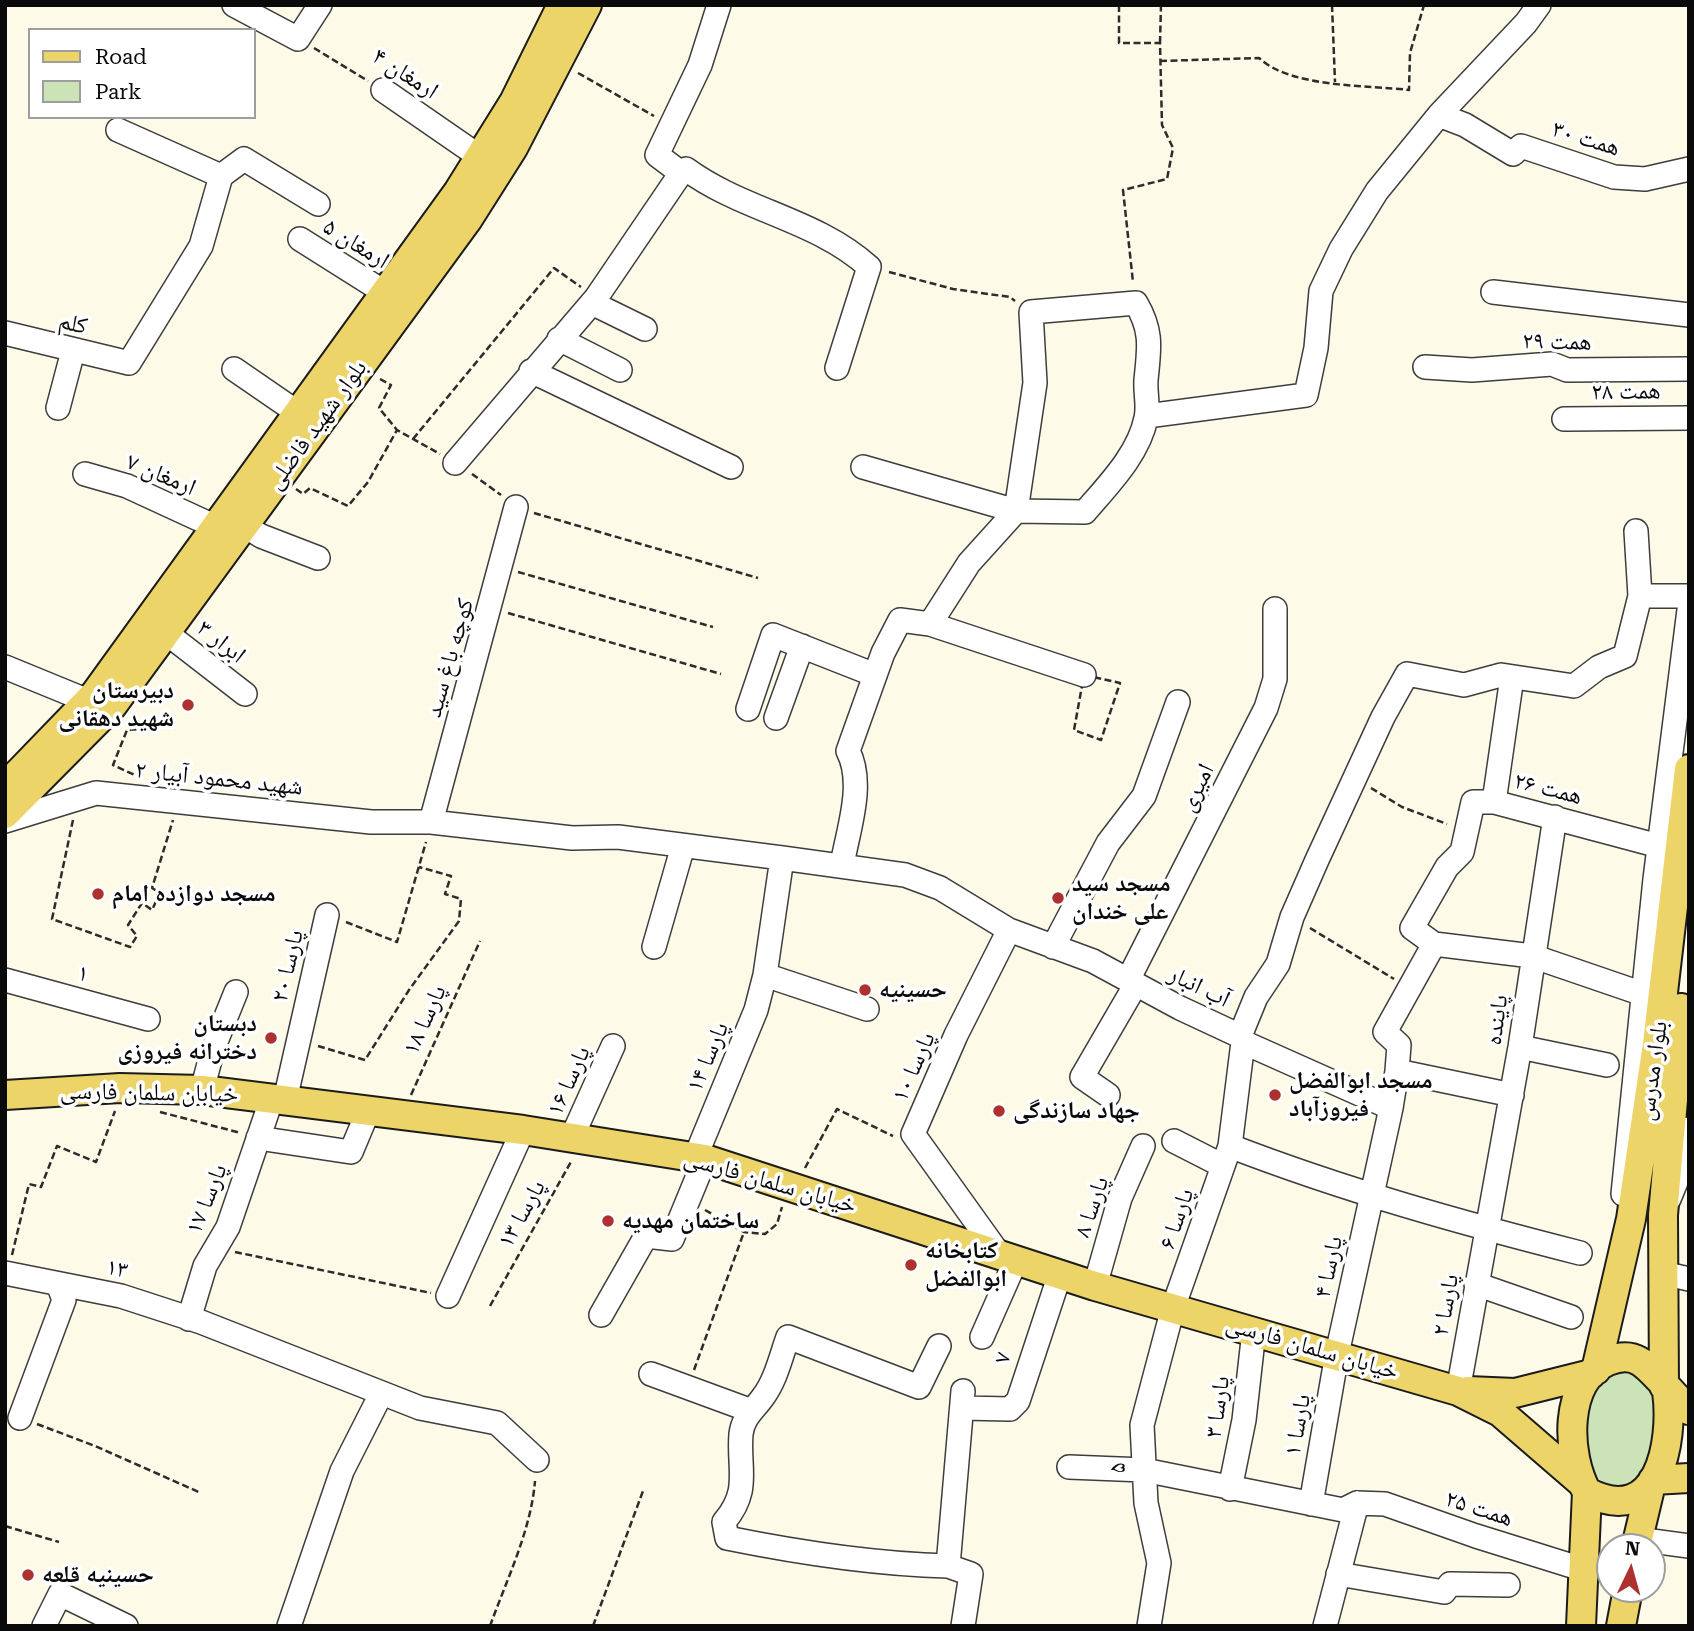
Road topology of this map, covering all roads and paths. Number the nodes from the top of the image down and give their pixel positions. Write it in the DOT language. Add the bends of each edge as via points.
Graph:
graph roads {
  1 [pos="234,5"];
  2 [pos="320,5"];
  3 [pos="562,5"];
  4 [pos="587,5"];
  5 [pos="719,5"];
  6 [pos="1118,5"];
  7 [pos="1161,5"];
  8 [pos="1332,5"];
  9 [pos="1424,5"];
  10 [pos="1539,5"];
  11 [pos="299,39"];
  12 [pos="1160,43"];
  13 [pos="1160,61"];
  14 [pos="560,62"];
  15 [pos="1335,82"];
  16 [pos="383,90"];
  17 [pos="1439,115"];
  18 [pos="673,127"];
  19 [pos="118,130"];
  20 [pos="480,157"];
  21 [pos="1689,169"];
  22 [pos="681,173"];
  23 [pos="221,176"];
  24 [pos="318,204"];
  25 [pos="300,239"];
  26 [pos="869,267"];
  27 [pos="384,292"];
  28 [pos="1493,292"];
  29 [pos="594,300"];
  30 [pos="1136,303"];
  31 [pos="1031,312"];
  32 [pos="1689,315"];
  33 [pos="645,329"];
  34 [pos="5,333"];
  35 [pos="559,339"];
  36 [pos="73,351"];
  37 [pos="1425,367"];
  38 [pos="358,368"];
  39 [pos="837,368"];
  40 [pos="234,369"];
  41 [pos="1689,369"];
  42 [pos="531,370"];
  43 [pos="620,370"];
  44 [pos="58,408"];
  45 [pos="298,413"];
  46 [pos="1147,416"];
  47 [pos="1689,418"];
  48 [pos="1564,419"];
  49 [pos="397,430"];
  50 [pos="413,439"];
  51 [pos="455,463"];
  52 [pos="732,467"];
  53 [pos="863,467"];
  54 [pos="85,474"];
  55 [pos="279,477"];
  56 [pos="516,507"];
  57 [pos="1016,511"];
  58 [pos="230,526"];
  59 [pos="1636,531"];
  60 [pos="318,558"];
  61 [pos="501,568"];
  62 [pos="758,578"];
  63 [pos="1640,596"];
  64 [pos="1689,597"];
  65 [pos="491,608"];
  66 [pos="1275,609"];
  67 [pos="1689,610"];
  68 [pos="930,624"];
  69 [pos="713,627"];
  70 [pos="165,632"];
  71 [pos="802,646"];
  72 [pos="5,667"];
  73 [pos="722,674"];
  74 [pos="875,675"];
  75 [pos="1084,675"];
  76 [pos="1512,677"];
  77 [pos="245,694"];
  78 [pos="1178,702"];
  79 [pos="100,704"];
  80 [pos="748,709"];
  81 [pos="776,718"];
  82 [pos="67,738"];
  83 [pos="1689,769"];
  84 [pos="142,778"];
  85 [pos="1356,779"];
  86 [pos="5,787"];
  87 [pos="76,799"];
  88 [pos="179,802"];
  89 [pos="1494,802"];
  90 [pos="5,814"];
  91 [pos="1555,817"];
  92 [pos="5,821"];
  93 [pos="431,822"];
  94 [pos="1464,842"];
  95 [pos="683,846"];
  96 [pos="1659,846"];
  97 [pos="782,858"];
  98 [pos="842,865"];
  99 [pos="419,867"];
  100 [pos="327,915"];
  101 [pos="1292,918"];
  102 [pos="1009,930"];
  103 [pos="1689,940"];
  104 [pos="481,941"];
  105 [pos="1434,944"];
  106 [pos="654,947"];
  107 [pos="1053,947"];
  108 [pos="1532,956"];
  109 [pos="765,975"];
  110 [pos="5,980"];
  111 [pos="1132,982"];
  112 [pos="1409,989"];
  113 [pos="236,992"];
  114 [pos="1643,994"];
  115 [pos="867,1009"];
  116 [pos="148,1019"];
  117 [pos="1242,1039"];
  118 [pos="298,1041"];
  119 [pos="613,1046"];
  120 [pos="1520,1047"];
  121 [pos="1607,1065"];
  122 [pos="1397,1071"];
  123 [pos="202,1090"];
  124 [pos="9,1092"];
  125 [pos="1512,1094"];
  126 [pos="1108,1095"];
  127 [pos="279,1099"];
  128 [pos="119,1102"];
  129 [pos="1391,1108"];
  130 [pos="369,1109"];
  131 [pos="157,1111"];
  132 [pos="403,1114"];
  133 [pos="1689,1129"];
  134 [pos="523,1130"];
  135 [pos="258,1138"];
  136 [pos="578,1138"];
  137 [pos="1174,1142"];
  138 [pos="1143,1146"];
  139 [pos="925,1152"];
  140 [pos="1226,1156"];
  141 [pos="700,1158"];
  142 [pos="792,1185"];
  143 [pos="1372,1192"];
  144 [pos="685,1207"];
  145 [pos="1663,1215"];
  146 [pos="1632,1219"];
  147 [pos="228,1227"];
  148 [pos="1487,1229"];
  149 [pos="744,1232"];
  150 [pos="1580,1253"];
  151 [pos="1008,1257"];
  152 [pos="6,1273"];
  153 [pos="1060,1274"];
  154 [pos="1676,1276"];
  155 [pos="58,1284"];
  156 [pos="1476,1284"];
  157 [pos="1095,1286"];
  158 [pos="448,1296"];
  159 [pos="490,1306"];
  160 [pos="1173,1308"];
  161 [pos="601,1315"];
  162 [pos="1572,1317"];
  163 [pos="202,1323"];
  164 [pos="1254,1331"];
  165 [pos="982,1337"];
  166 [pos="939,1346"];
  167 [pos="1337,1354"];
  168 [pos="1593,1372"];
  169 [pos="651,1374"];
  170 [pos="688,1387"];
  171 [pos="1665,1389"];
  172 [pos="1458,1391"];
  173 [pos="381,1394"];
  174 [pos="749,1410"];
  175 [pos="1689,1410"];
  176 [pos="20,1418"];
  177 [pos="537,1460"];
  178 [pos="1069,1467"];
  179 [pos="1144,1469"];
  180 [pos="1689,1478"];
  181 [pos="1652,1482"];
  182 [pos="1584,1487"];
  183 [pos="1230,1489"];
  184 [pos="643,1492"];
  185 [pos="201,1493"];
  186 [pos="1357,1503"];
  187 [pos="1311,1504"];
  188 [pos="5,1526"];
  189 [pos="1639,1533"];
  190 [pos="59,1542"];
  191 [pos="1666,1545"];
  192 [pos="1689,1546"];
  193 [pos="948,1566"];
  194 [pos="1585,1570"];
  195 [pos="1338,1574"];
  196 [pos="1508,1586"];
  197 [pos="1625,1603"];
  198 [pos="44,1626"];
  199 [pos="126,1626"];
  200 [pos="289,1626"];
  201 [pos="490,1626"];
  202 [pos="593,1626"];
  203 [pos="963,1626"];
  204 [pos="1149,1626"];
  205 [pos="1325,1626"];
  206 [pos="1581,1626"];
  207 [pos="1621,1626"];
  1 -- 11 [label="street"];
  2 -- 11 [label="street"];
  3 -- 20 [label="main road, بلوار شهید فاضلی" via="530,72"];
  4 -- 14 [label="main road, بلوار شهید فاضلی"];
  5 -- 18 [label="street"];
  6 -- 12 [label="path" via="1119,43"];
  7 -- 12 [label="path"];
  8 -- 15 [label="path"];
  9 -- 15 [label="path" via="1410,53 1409,90"];
  10 -- 17 [label="street"];
  11 -- 16 [label="path, ارمغان ۴"];
  12 -- 13 [label="path"];
  13 -- 15 [label="path" via="1259,58 1281,72"];
  13 -- 30 [label="path" via="1162,125 1172,148 1167,178 1123,190"];
  14 -- 18 [label="path"];
  14 -- 38 [label="main road, بلوار شهید فاضلی" via="468,219"];
  16 -- 20 [label="street, ارمغان ۴"];
  17 -- 21 [label="street, همت ۳۰" via="1465,125 1513,155 1521,146 1615,177 1645,178"];
  17 -- 46 [label="street" via="1377,191 1321,291 1306,395"];
  18 -- 22 [label="street" via="657,155"];
  19 -- 23 [label="street"];
  20 -- 27 [label="main road, بلوار شهید فاضلی"];
  22 -- 26 [label="street" via="686,169 734,199 808,226 852,251"];
  22 -- 29 [label="street"];
  23 -- 24 [label="street" via="244,159"];
  23 -- 36 [label="street, کلم" via="201,246 129,363"];
  25 -- 27 [label="street, ارمغان ۵"];
  26 -- 31 [label="path" via="953,289 1010,297"];
  26 -- 39 [label="street"];
  27 -- 45 [label="main road, بلوار شهید فاضلی"];
  28 -- 32 [label="street"];
  29 -- 33 [label="street"];
  29 -- 35 [label="street"];
  29 -- 50 [label="path" via="554,268"];
  30 -- 31 [label="street"];
  30 -- 46 [label="street" via="1147,322 1150,352"];
  31 -- 57 [label="street" via="1035,383"];
  34 -- 36 [label="street, کلم"];
  35 -- 42 [label="street"];
  35 -- 43 [label="street"];
  36 -- 44 [label="street"];
  37 -- 41 [label="street, همت ۲۹" via="1472,370 1552,364 1567,370"];
  38 -- 49 [label="path" via="391,385 379,408"];
  38 -- 55 [label="main road, بلوار شهید فاضلی"];
  40 -- 45 [label="street"];
  42 -- 51 [label="street"];
  42 -- 52 [label="street"];
  45 -- 58 [label="main road, بلوار شهید فاضلی"];
  46 -- 57 [label="street" via="1121,469 1086,512"];
  47 -- 48 [label="street, همت ۲۸"];
  49 -- 50 [label="path"];
  49 -- 55 [label="path" via="368,482 348,506 310,488 303,494"];
  50 -- 51 [label="path"];
  51 -- 56 [label="path"];
  53 -- 57 [label="street"];
  54 -- 58 [label="street, ارمغان ۷"];
  55 -- 58 [label="main road, بلوار شهید فاضلی"];
  56 -- 61 [label="street, کوچه باغ سید"];
  56 -- 62 [label="path"];
  57 -- 68 [label="street" via="969,563"];
  58 -- 60 [label="street, ارمغان ۷"];
  58 -- 70 [label="main road, بلوار شهید فاضلی"];
  58 -- 79 [label="main road, بلوار شهید فاضلی"];
  59 -- 63 [label="street"];
  61 -- 65 [label="street, کوچه باغ سید"];
  61 -- 69 [label="path"];
  63 -- 64 [label="street"];
  63 -- 76 [label="street" via="1625,656 1599,667 1574,686"];
  65 -- 73 [label="path"];
  65 -- 93 [label="street, کوچه باغ سید"];
  66 -- 111 [label="street, امیری" via="1275,679 1266,708"];
  67 -- 96 [label="street"];
  68 -- 74 [label="street" via="900,621"];
  68 -- 75 [label="street"];
  70 -- 77 [label="street, ابرار ۳"];
  70 -- 79 [label="main road, بلوار شهید فاضلی"];
  71 -- 74 [label="street"];
  71 -- 80 [label="street" via="773,635"];
  71 -- 81 [label="street"];
  72 -- 79 [label="street"];
  74 -- 98 [label="street" via="848,751 856,766 855,796"];
  75 -- 75 [label="path" via="1074,730 1101,740 1120,683"];
  76 -- 85 [label="street, پارسا ۶" via="1464,685 1407,674"];
  76 -- 89 [label="street"];
  78 -- 107 [label="street" via="1144,796 1108,843"];
  79 -- 82 [label="main road, بلوار شهید فاضلی"];
  79 -- 84 [label="path" via="138,720 142,729 127,730 113,765"];
  82 -- 86 [label="main road, بلوار شهید فاضلی"];
  82 -- 90 [label="main road, بلوار شهید فاضلی"];
  83 -- 146 [label="main road, بلوار مدرس"];
  85 -- 94 [label="path"];
  85 -- 101 [label="street, پارسا ۶"];
  87 -- 88 [label="street, شهید محمود آبیار ۲" via="96,793"];
  87 -- 88 [label="path" via="52,919 130,947 137,936 128,925 142,903 152,910 160,893 152,888"];
  87 -- 92 [label="street, شهید محمود آبیار ۲"];
  88 -- 93 [label="street, شهید محمود آبیار ۲" via="371,822"];
  89 -- 91 [label="street, همت ۲۶"];
  89 -- 94 [label="street, همت ۲۶" via="1473,802"];
  91 -- 96 [label="street, همت ۲۶"];
  91 -- 108 [label="street, پاینده"];
  93 -- 95 [label="street, شهید محمود آبیار ۲"];
  93 -- 99 [label="path, پارسا ۲۰"];
  94 -- 105 [label="street" via="1412,928"];
  95 -- 97 [label="street, شهید محمود آبیار ۲"];
  95 -- 106 [label="street"];
  96 -- 114 [label="street"];
  97 -- 98 [label="street, شهید محمود آبیار ۲"];
  97 -- 109 [label="street, پارسا ۱۴"];
  98 -- 102 [label="street, شهید محمود آبیار ۲" via="905,875 940,888"];
  99 -- 100 [label="path, پارسا ۲۰" via="397,942"];
  99 -- 118 [label="path" via="451,876 445,894 461,899 460,921 365,1060"];
  100 -- 118 [label="street, پارسا ۲۰"];
  101 -- 112 [label="path"];
  101 -- 117 [label="street, پارسا ۶" via="1278,964 1256,997"];
  102 -- 107 [label="street"];
  102 -- 139 [label="street, پارسا ۱۰" via="913,1134"];
  103 -- 145 [label="main road, بلوار مدرس"];
  104 -- 132 [label="path, پارسا ۱۸"];
  105 -- 108 [label="street"];
  105 -- 112 [label="street"];
  107 -- 111 [label="street"];
  108 -- 114 [label="street"];
  108 -- 120 [label="street, پاینده"];
  109 -- 115 [label="street"];
  109 -- 141 [label="street, پارسا ۱۴"];
  110 -- 116 [label="street, ۱"];
  111 -- 117 [label="street, آب انبار"];
  111 -- 126 [label="street, امیری" via="1082,1077"];
  112 -- 122 [label="street, پارسا ۴" via="1385,1032 1399,1045"];
  113 -- 123 [label="street"];
  114 -- 146 [label="street" via="1622,1192"];
  117 -- 129 [label="street, آب انبار"];
  117 -- 140 [label="street, پارسا ۶"];
  118 -- 127 [label="street, پارسا ۲۰"];
  119 -- 136 [label="street, پارسا ۱۶"];
  120 -- 121 [label="street"];
  120 -- 125 [label="street, پاینده"];
  122 -- 125 [label="street"];
  122 -- 129 [label="street, پارسا ۴"];
  123 -- 124 [label="main road, خیابان سلمان فارسی"];
  123 -- 127 [label="main road, خیابان سلمان فارسی"];
  125 -- 148 [label="street, پاینده"];
  127 -- 130 [label="main road, خیابان سلمان فارسی"];
  127 -- 135 [label="street, پارسا ۱۷"];
  128 -- 152 [label="path" via="96,1162 57,1146 41,1187 29,1184"];
  129 -- 143 [label="street, پارسا ۴"];
  130 -- 132 [label="main road, خیابان سلمان فارسی"];
  130 -- 135 [label="street" via="351,1152"];
  131 -- 135 [label="path"];
  132 -- 134 [label="main road, خیابان سلمان فارسی"];
  133 -- 145 [label="street" via="1685,1160"];
  134 -- 136 [label="main road, خیابان سلمان فارسی"];
  134 -- 158 [label="street"];
  135 -- 147 [label="street, پارسا ۱۷"];
  136 -- 141 [label="main road, خیابان سلمان فارسی"];
  136 -- 159 [label="path, پارسا ۱۳"];
  137 -- 140 [label="street"];
  138 -- 157 [label="street, پارسا ۸" via="1120,1198"];
  139 -- 142 [label="path" via="837,1109"];
  139 -- 151 [label="street, پارسا ۱۰"];
  140 -- 143 [label="street"];
  140 -- 160 [label="street, پارسا ۶"];
  141 -- 142 [label="main road, خیابان سلمان فارسی"];
  141 -- 144 [label="street, پارسا ۱۴"];
  142 -- 149 [label="path" via="777,1224 765,1234"];
  142 -- 151 [label="main road, خیابان سلمان فارسی"];
  143 -- 148 [label="street"];
  143 -- 167 [label="street, پارسا ۴"];
  144 -- 149 [label="path" via="700,1208"];
  144 -- 161 [label="street, پارسا ۱۴" via="672,1239 646,1236"];
  145 -- 154 [label="main road, بلوار مدرس"];
  146 -- 168 [label="main road, بلوار مدرس"];
  147 -- 158 [label="path" via="235,1252"];
  147 -- 163 [label="street, پارسا ۱۷" via="205,1266"];
  148 -- 150 [label="street"];
  148 -- 156 [label="street, پارسا ۲"];
  149 -- 170 [label="path"];
  151 -- 153 [label="main road, خیابان سلمان فارسی"];
  151 -- 165 [label="street"];
  152 -- 155 [label="street, ۱۳"];
  153 -- 157 [label="main road, خیابان سلمان فارسی"];
  153 -- 193 [label="street, ۷" via="1018,1401 1010,1409 962,1399"];
  154 -- 171 [label="main road, بلوار مدرس"];
  155 -- 163 [label="street, ۱۳" via="121,1296"];
  155 -- 176 [label="street" via="64,1300"];
  156 -- 162 [label="street"];
  156 -- 172 [label="street, پارسا ۲"];
  157 -- 160 [label="main road, خیابان سلمان فارسی"];
  160 -- 164 [label="main road, خیابان سلمان فارسی"];
  160 -- 179 [label="street, ۵" via="1142,1425"];
  163 -- 173 [label="street, ۱۳"];
  164 -- 167 [label="main road, خیابان سلمان فارسی"];
  164 -- 183 [label="street, پارسا ۳"];
  166 -- 174 [label="street" via="919,1387 788,1337 763,1398"];
  167 -- 172 [label="main road, خیابان سلمان فارسی"];
  167 -- 187 [label="street, پارسا ۱"];
  168 -- 171 [label="main road" via="1618,1357 1628,1357 1646,1365"];
  168 -- 172 [label="main road, خیابان سلمان فارسی" via="1515,1393"];
  168 -- 182 [label="main road" via="1580,1392 1573,1418 1575,1459"];
  169 -- 170 [label="street"];
  170 -- 174 [label="street"];
  171 -- 175 [label="main road"];
  171 -- 181 [label="main road" via="1668,1442"];
  172 -- 182 [label="main road, خیابان سلمان فارسی" via="1500,1412"];
  173 -- 177 [label="street, ۱۳" via="437,1413 497,1423"];
  173 -- 200 [label="street" via="342,1471"];
  174 -- 193 [label="street" via="741,1433 742,1492 724,1521 727,1538 874,1564"];
  176 -- 185 [label="path"];
  177 -- 201 [label="path" via="533,1497"];
  178 -- 179 [label="street, همت ۲۵"];
  179 -- 183 [label="street, همت ۲۵"];
  179 -- 204 [label="street, ۵" via="1158,1563"];
  180 -- 181 [label="main road"];
  181 -- 182 [label="main road" via="1625,1500 1600,1499"];
  181 -- 189 [label="main road"];
  182 -- 194 [label="main road"];
  183 -- 187 [label="street, همت ۲۵"];
  184 -- 202 [label="path"];
  186 -- 187 [label="street, همت ۲۵" via="1343,1510"];
  186 -- 194 [label="street, همت ۲۵" via="1385,1504"];
  186 -- 195 [label="street"];
  188 -- 190 [label="path"];
  191 -- 192 [label="street"];
  193 -- 203 [label="street" via="971,1574"];
  194 -- 206 [label="main road"];
  195 -- 196 [label="street" via="1444,1592 1450,1584"];
  195 -- 205 [label="street"];
  197 -- 207 [label="main road"];
  198 -- 199 [label="street" via="60,1594"];
}
